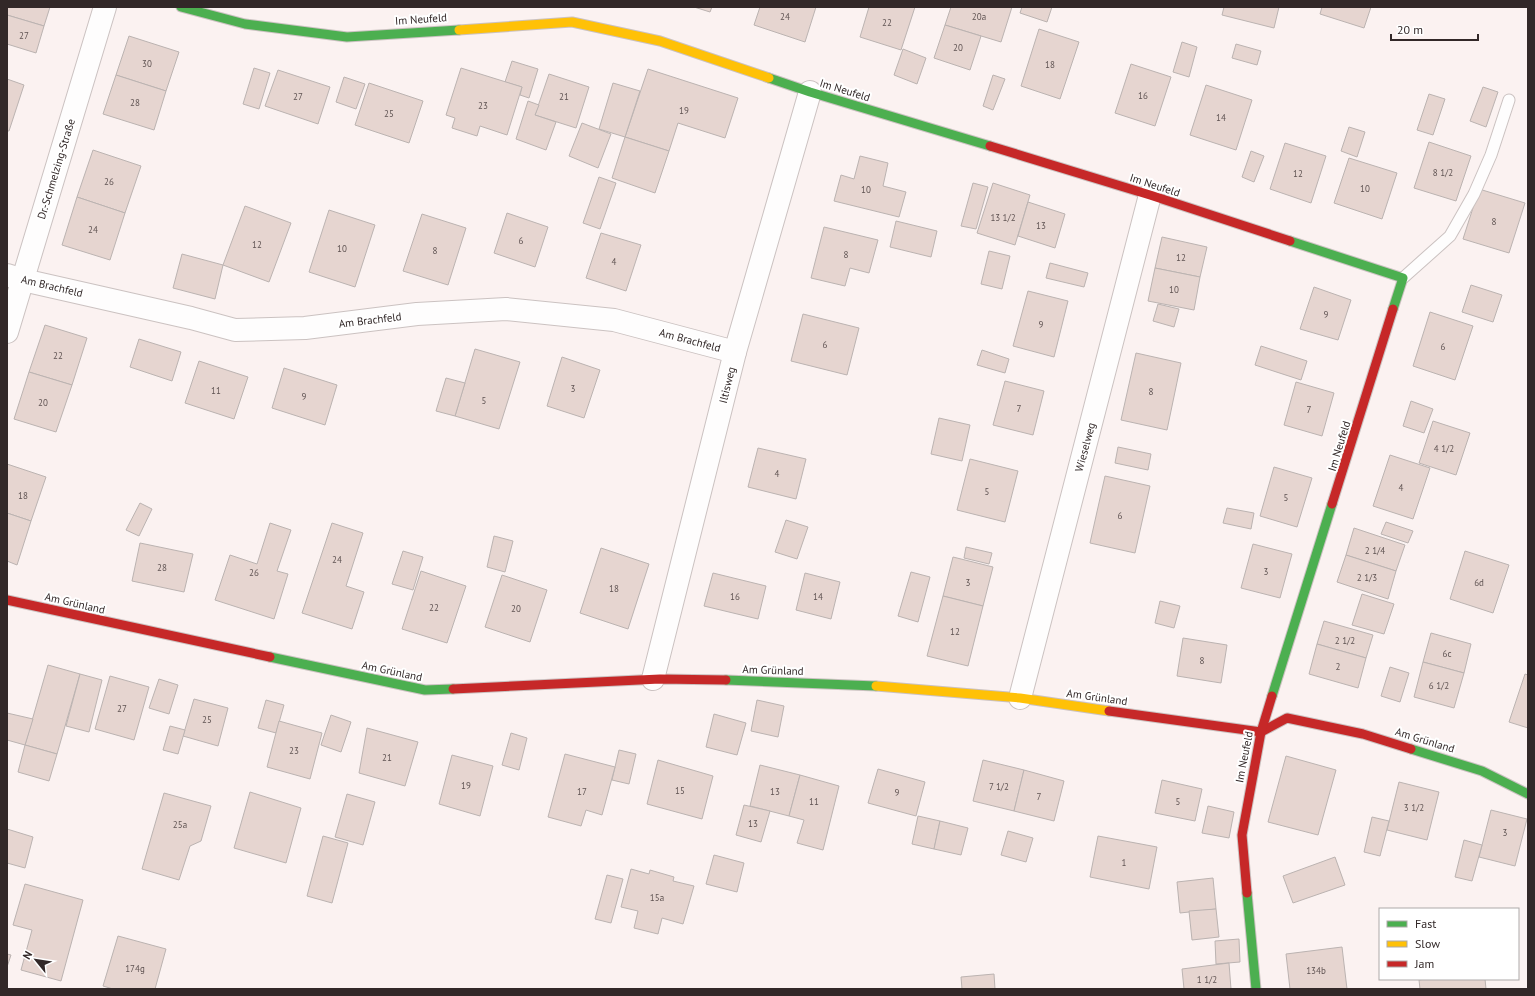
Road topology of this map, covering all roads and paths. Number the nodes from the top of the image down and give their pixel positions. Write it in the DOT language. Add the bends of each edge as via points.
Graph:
graph roads {
  1 [pos="105,7"];
  2 [pos="181,7"];
  3 [pos="810,92"];
  4 [pos="1508,100"];
  5 [pos="1150,195"];
  6 [pos="15,278"];
  7 [pos="1403,278"];
  8 [pos="7,332"];
  9 [pos="735,352"];
  10 [pos="7,600"];
  11 [pos="653,679"];
  12 [pos="1020,698"];
  13 [pos="1261,732"];
  14 [pos="1528,794"];
  15 [pos="1256,989"];
  1 -- 6 [label="street, Dr.-Schmelzing-Straße"];
  2 -- 3 [label="street, Im Neufeld" via="245,24 347,37 572,22 660,40"];
  3 -- 5 [label="street, Im Neufeld"];
  3 -- 9 [label="street, Iltisweg"];
  4 -- 7 [label="lane" via="1491,155 1474,194 1450,236"];
  5 -- 7 [label="street, Im Neufeld"];
  5 -- 12 [label="street, Wieselweg"];
  6 -- 8 [label="street, Dr.-Schmelzing-Straße"];
  6 -- 9 [label="street, Am Brachfeld" via="235,330 305,328 417,314 506,309 614,320"];
  7 -- 13 [label="street, Im Neufeld"];
  9 -- 11 [label="street, Iltisweg"];
  10 -- 11 [label="street, Am Grünland" via="425,690"];
  11 -- 12 [label="street, Am Grünland" via="750,680 895,687"];
  12 -- 13 [label="street, Am Grünland"];
  13 -- 14 [label="street, Am Grünland" via="1287,718 1363,734 1482,771"];
  13 -- 15 [label="street, Im Neufeld" via="1242,835"];
}
